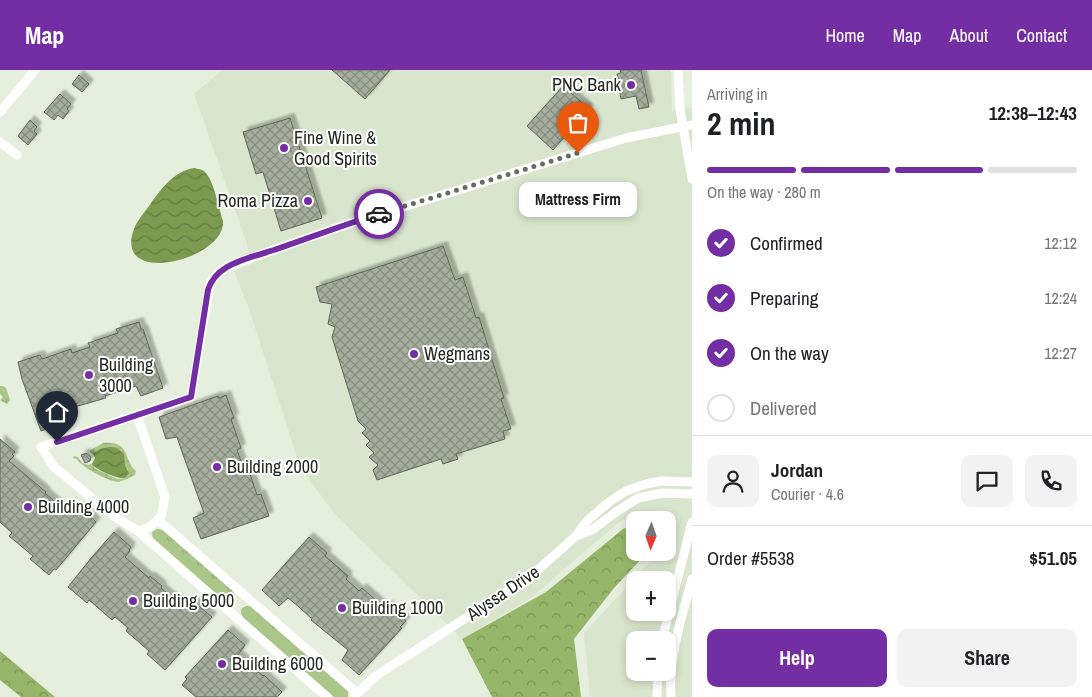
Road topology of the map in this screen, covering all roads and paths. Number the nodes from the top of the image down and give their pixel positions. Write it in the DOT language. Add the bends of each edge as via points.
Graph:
graph roads {
  1 [pos="35,70"];
  2 [pos="678,70"];
  3 [pos="0,112"];
  4 [pos="687,126"];
  5 [pos="0,142"];
  6 [pos="17,155"];
  7 [pos="692,179"];
  8 [pos="137,416"];
  9 [pos="692,482"];
  10 [pos="692,494"];
  11 [pos="158,520"];
  12 [pos="692,522"];
  13 [pos="138,531"];
  14 [pos="576,536"];
  15 [pos="692,579"];
  16 [pos="664,631"];
  17 [pos="658,681"];
  18 [pos="356,695"];
  19 [pos="326,697"];
  20 [pos="657,697"];
  21 [pos="671,697"];
  1 -- 3 [label="street"];
  2 -- 4 [label="street" via="678,91"];
  4 -- 7 [label="street"];
  4 -- 8 [label="street" via="620,140 342,226 228,266 210,284 191,397"];
  5 -- 6 [label="street"];
  8 -- 11 [label="street" via="165,497"];
  8 -- 13 [label="street" via="41,447 54,467 115,517"];
  9 -- 14 [label="street, Alyssa Drive" via="661,481 626,491 609,502"];
  10 -- 14 [label="street, Alyssa Drive" via="663,493 638,498 592,530"];
  11 -- 13 [label="street"];
  11 -- 18 [label="street"];
  12 -- 16 [label="street"];
  13 -- 19 [label="street"];
  14 -- 18 [label="street, Alyssa Drive" via="531,576 384,670"];
  15 -- 21 [label="street" via="676,648"];
  17 -- 20 [label="street"];
}
